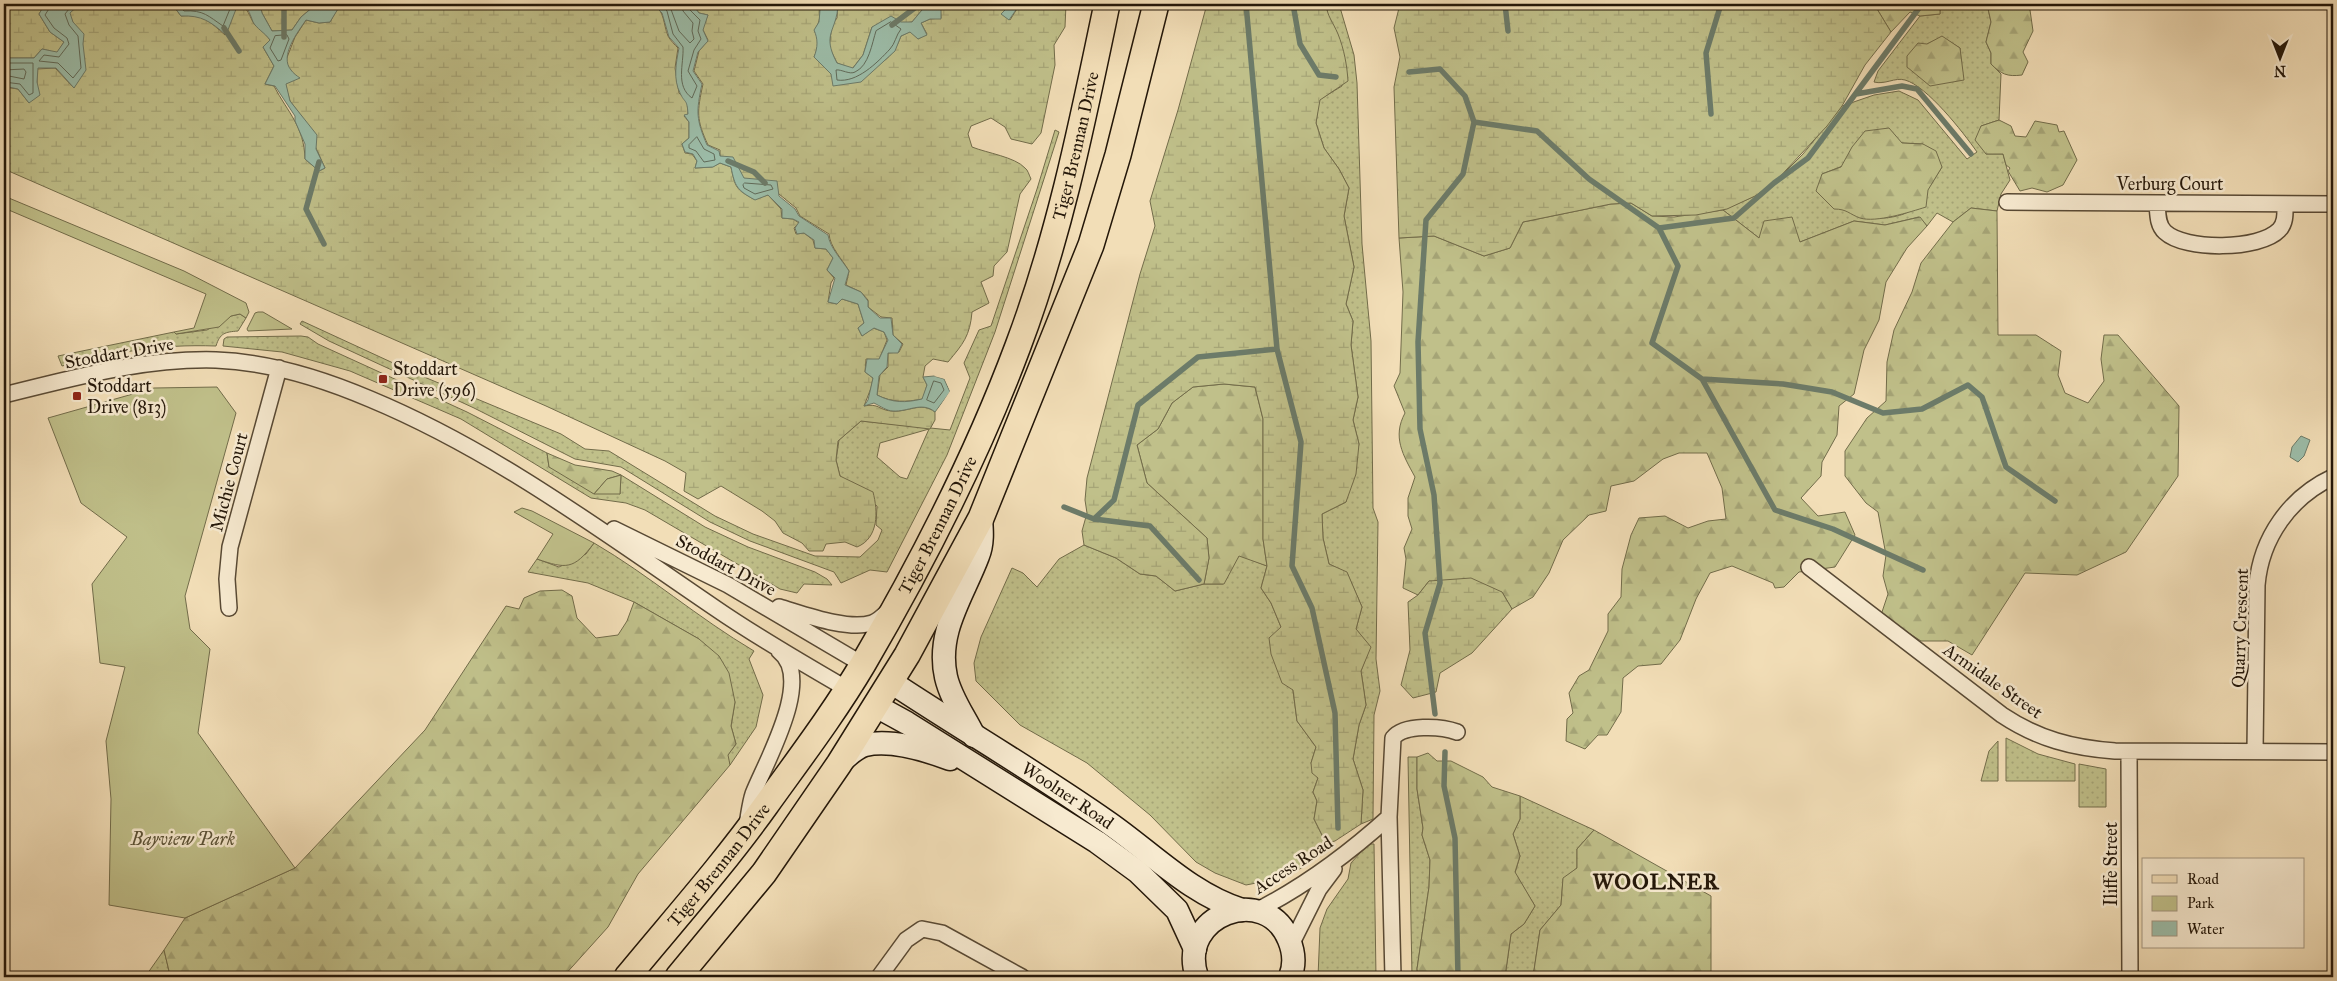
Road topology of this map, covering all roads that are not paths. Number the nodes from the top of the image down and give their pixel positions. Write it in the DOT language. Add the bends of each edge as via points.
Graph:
graph roads {
  1 [pos="1107,4"];
  2 [pos="1156,4"];
  3 [pos="2007,202"];
  4 [pos="2157,203"];
  5 [pos="2285,204"];
  6 [pos="2333,204"];
  7 [pos="279,368"];
  8 [pos="4,395"];
  9 [pos="2333,477"];
  10 [pos="568,506"];
  11 [pos="981,518"];
  12 [pos="1809,567"];
  13 [pos="900,595"];
  14 [pos="754,599"];
  15 [pos="229,608"];
  16 [pos="770,644"];
  17 [pos="862,664"];
  18 [pos="891,682"];
  19 [pos="847,689"];
  20 [pos="876,706"];
  21 [pos="1456,732"];
  22 [pos="975,737"];
  23 [pos="2255,751"];
  24 [pos="2129,752"];
  25 [pos="2333,752"];
  26 [pos="838,764"];
  27 [pos="973,764"];
  28 [pos="1389,817"];
  29 [pos="746,832"];
  30 [pos="1350,851"];
  31 [pos="1249,911"];
  32 [pos="1194,965"];
  33 [pos="1292,965"];
  34 [pos="627,977"];
  35 [pos="678,977"];
  36 [pos="880,977"];
  37 [pos="1022,977"];
  38 [pos="1393,977"];
  39 [pos="2130,977"];
  1 -- 13 [label="main road, Tiger Brennan Drive" via="1076,151 1051,247 1018,346 963,472"];
  2 -- 11 [label="main road, Tiger Brennan Drive" via="1092,246"];
  3 -- 4 [label="street, Verburg Court"];
  4 -- 5 [label="street, Verburg Court"];
  4 -- 5 [label="street" via="2158,219 2165,232 2182,241 2210,244 2242,244 2273,235 2283,224"];
  5 -- 6 [label="street, Verburg Court"];
  7 -- 8 [label="street, Stoddart Drive" via="218,360 144,363"];
  7 -- 10 [label="street, Stoddart Drive" via="341,386 454,437"];
  7 -- 15 [label="street, Michie Court" via="230,547"];
  9 -- 23 [label="street, Quarry Crescent" via="2294,504 2276,527 2260,562"];
  10 -- 14 [label="street, Stoddart Drive"];
  10 -- 16 [label="street, Stoddart Drive"];
  11 -- 18 [label="main road, Tiger Brennan Drive"];
  11 -- 22 [label="main road" via="978,555 947,629 944,659 952,693"];
  12 -- 24 [label="street, Armidale Street" via="2015,724 2062,744"];
  13 -- 14 [label="street" via="879,619 865,625 820,619"];
  13 -- 17 [label="main road, Tiger Brennan Drive"];
  14 -- 17 [label="street, Stoddart Drive"];
  16 -- 19 [label="street, Stoddart Drive"];
  16 -- 29 [label="street" via="788,661 791,690 781,732 752,796"];
  17 -- 18 [label="main road"];
  17 -- 19 [label="main road, Tiger Brennan Drive"];
  18 -- 20 [label="main road, Tiger Brennan Drive"];
  18 -- 22 [label="main road, Woolner Road"];
  19 -- 20 [label="main road"];
  19 -- 29 [label="main road, Tiger Brennan Drive"];
  20 -- 26 [label="main road, Tiger Brennan Drive"];
  20 -- 27 [label="main road, Woolner Road"];
  21 -- 28 [label="street" via="1444,727 1400,732 1392,738"];
  22 -- 31 [label="main road, Woolner Road" via="1105,820 1200,890 1218,901"];
  23 -- 24 [label="street, Armidale Street"];
  23 -- 25 [label="street, Armidale Street"];
  24 -- 39 [label="street, Iliffe Street"];
  26 -- 27 [label="main road" via="857,749 875,745 909,747"];
  26 -- 35 [label="main road, Tiger Brennan Drive" via="764,873"];
  27 -- 32 [label="main road, Woolner Road" via="1097,842 1154,885 1178,910"];
  28 -- 30 [label="street, Access Road"];
  28 -- 38 [label="street"];
  29 -- 34 [label="main road, Tiger Brennan Drive"];
  30 -- 31 [label="street, Access Road" via="1303,885"];
  30 -- 33 [label="street, Access Road" via="1319,889"];
  31 -- 32 [label="main road" via="1226,913 1213,921 1202,932"];
  31 -- 33 [label="main road, Woolner Road" via="1276,922 1286,932"];
  36 -- 37 [label="street" via="906,940 922,929 942,933"];
}
